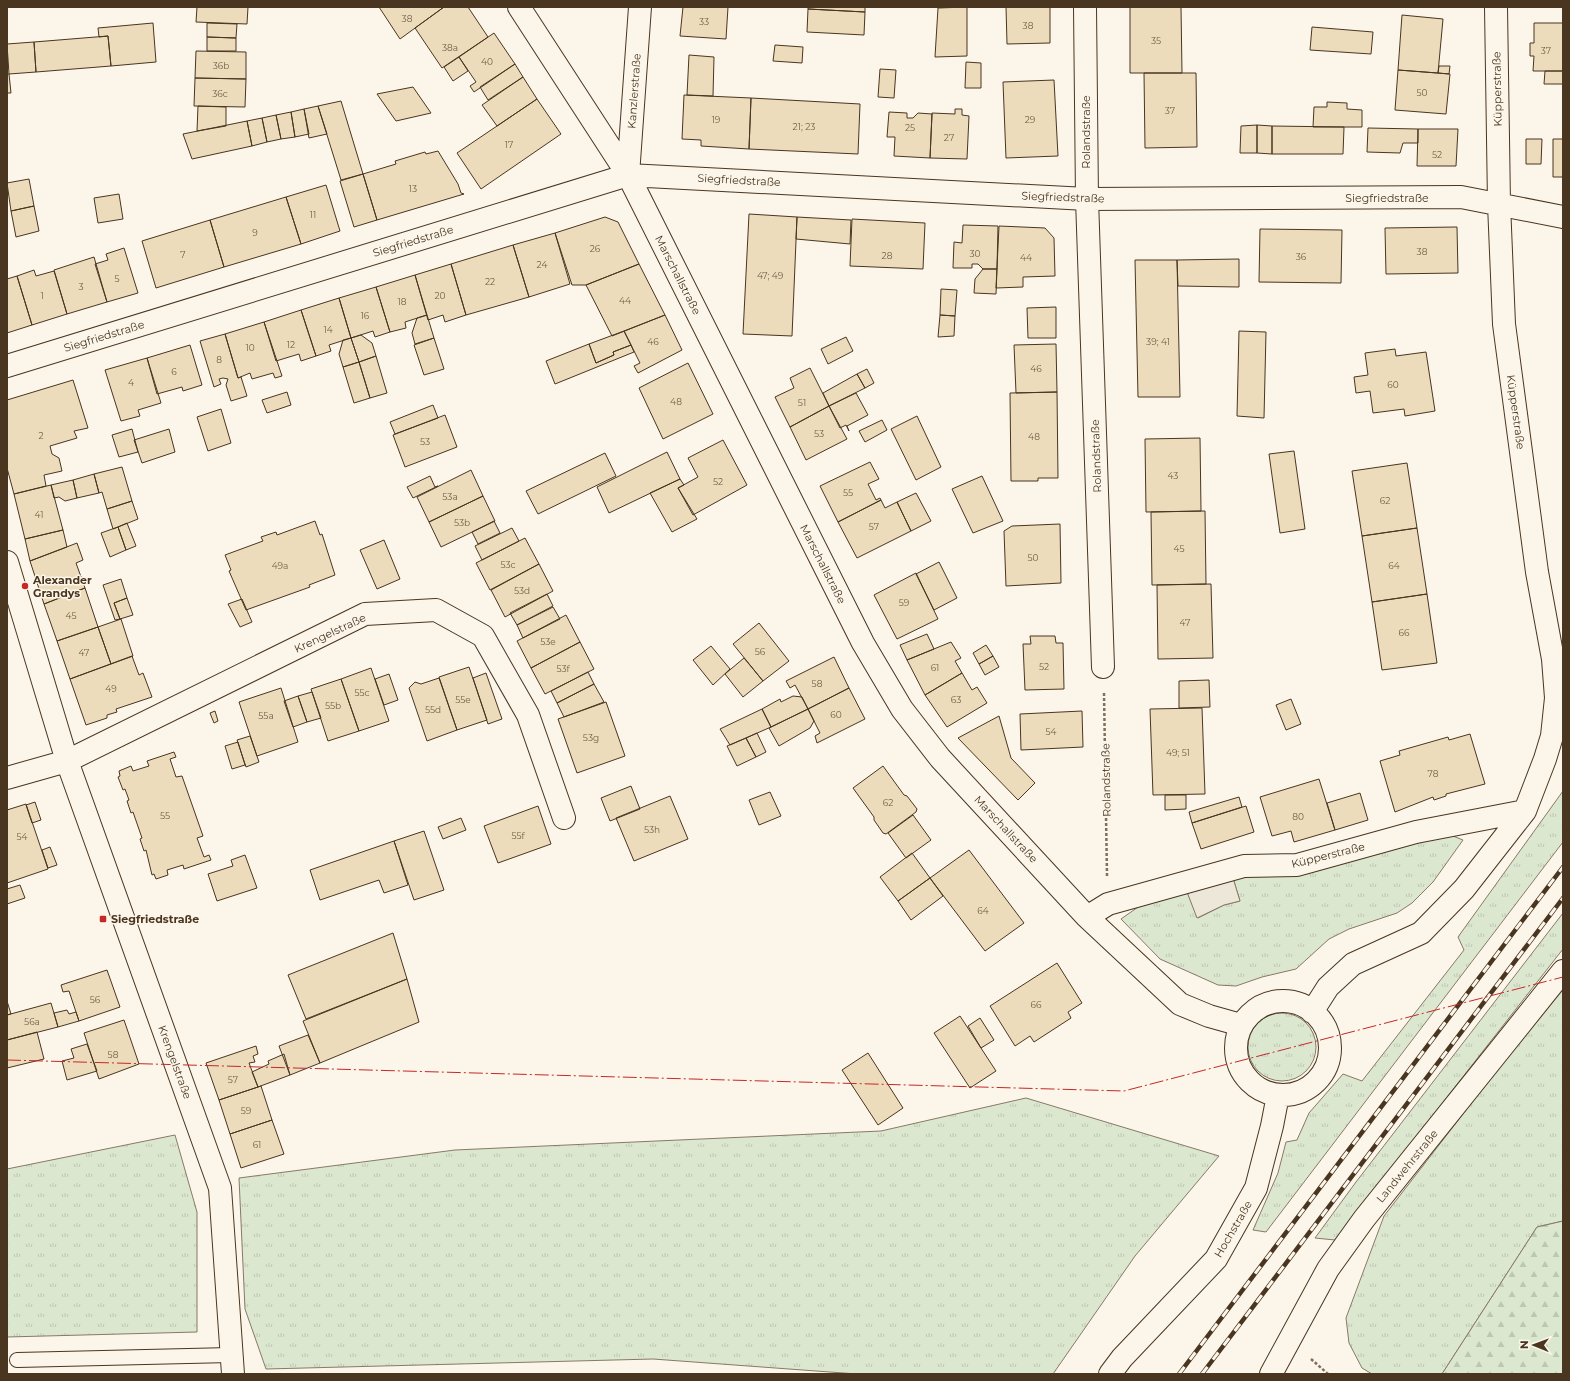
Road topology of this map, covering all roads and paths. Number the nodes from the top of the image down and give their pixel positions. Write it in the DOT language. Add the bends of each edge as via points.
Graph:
graph roads {
  1 [pos="519,7"];
  2 [pos="640,7"];
  3 [pos="1085,7"];
  4 [pos="1496,7"];
  5 [pos="628,175"];
  6 [pos="1087,199"];
  7 [pos="1499,204"];
  8 [pos="1563,217"];
  9 [pos="7,366"];
  10 [pos="7,562"];
  11 [pos="1103,667"];
  12 [pos="67,761"];
  13 [pos="7,778"];
  14 [pos="1525,811"];
  15 [pos="564,818"];
  16 [pos="1108,904"];
  17 [pos="1088,916"];
  18 [pos="1563,972"];
  19 [pos="1312,1012"];
  20 [pos="1241,1025"];
  21 [pos="1278,1095"];
  22 [pos="17,1360"];
  23 [pos="232,1364"];
  24 [pos="1110,1374"];
  25 [pos="1271,1374"];
  1 -- 5 [label="street, Marschallstraße"];
  2 -- 5 [label="street, Kanzlerstraße"];
  3 -- 6 [label="street, Rolandstraße"];
  4 -- 7 [label="street, Küpperstraße"];
  5 -- 6 [label="street, Siegfriedstraße"];
  5 -- 9 [label="street, Siegfriedstraße"];
  5 -- 17 [label="street, Marschallstraße" via="863,643 902,709 940,758"];
  6 -- 7 [label="street, Siegfriedstraße" via="1461,198"];
  6 -- 11 [label="street, Rolandstraße"];
  7 -- 8 [label="street, Siegfriedstraße"];
  7 -- 14 [label="street, Küpperstraße" via="1504,324 1538,572 1553,658 1556,698 1550,742"];
  10 -- 12 [label="street, Krengelstraße"];
  11 -- 16 [label="path, Rolandstraße" via="1107,759"];
  12 -- 13 [label="street, Krengelstraße"];
  12 -- 15 [label="street, Krengelstraße" via="366,614 436,610 483,636 528,716"];
  12 -- 23 [label="street, Krengelstraße" via="220,1188"];
  14 -- 16 [label="street, Küpperstraße" via="1416,832 1297,865 1244,866"];
  14 -- 19 [label="street, Küpperstraße" via="1464,889 1421,933 1353,964 1328,987"];
  16 -- 17 [label="street, Küpperstraße"];
  17 -- 20 [label="street, Marschallstraße" via="1180,1004"];
  18 -- 25 [label="street, Landwehrstraße" via="1359,1225 1328,1269"];
  19 -- 20 [label="street" via="1305,1006 1287,1001 1269,1003 1253,1011"];
  19 -- 21 [label="street" via="1319,1018 1328,1034 1329,1053 1324,1070 1312,1085 1296,1093"];
  20 -- 21 [label="street" via="1236,1043 1237,1062 1246,1078 1260,1090"];
  21 -- 24 [label="street, Hochstraße" via="1256,1188 1216,1260 1122,1358"];
  22 -- 23 [label="lane"];
}
